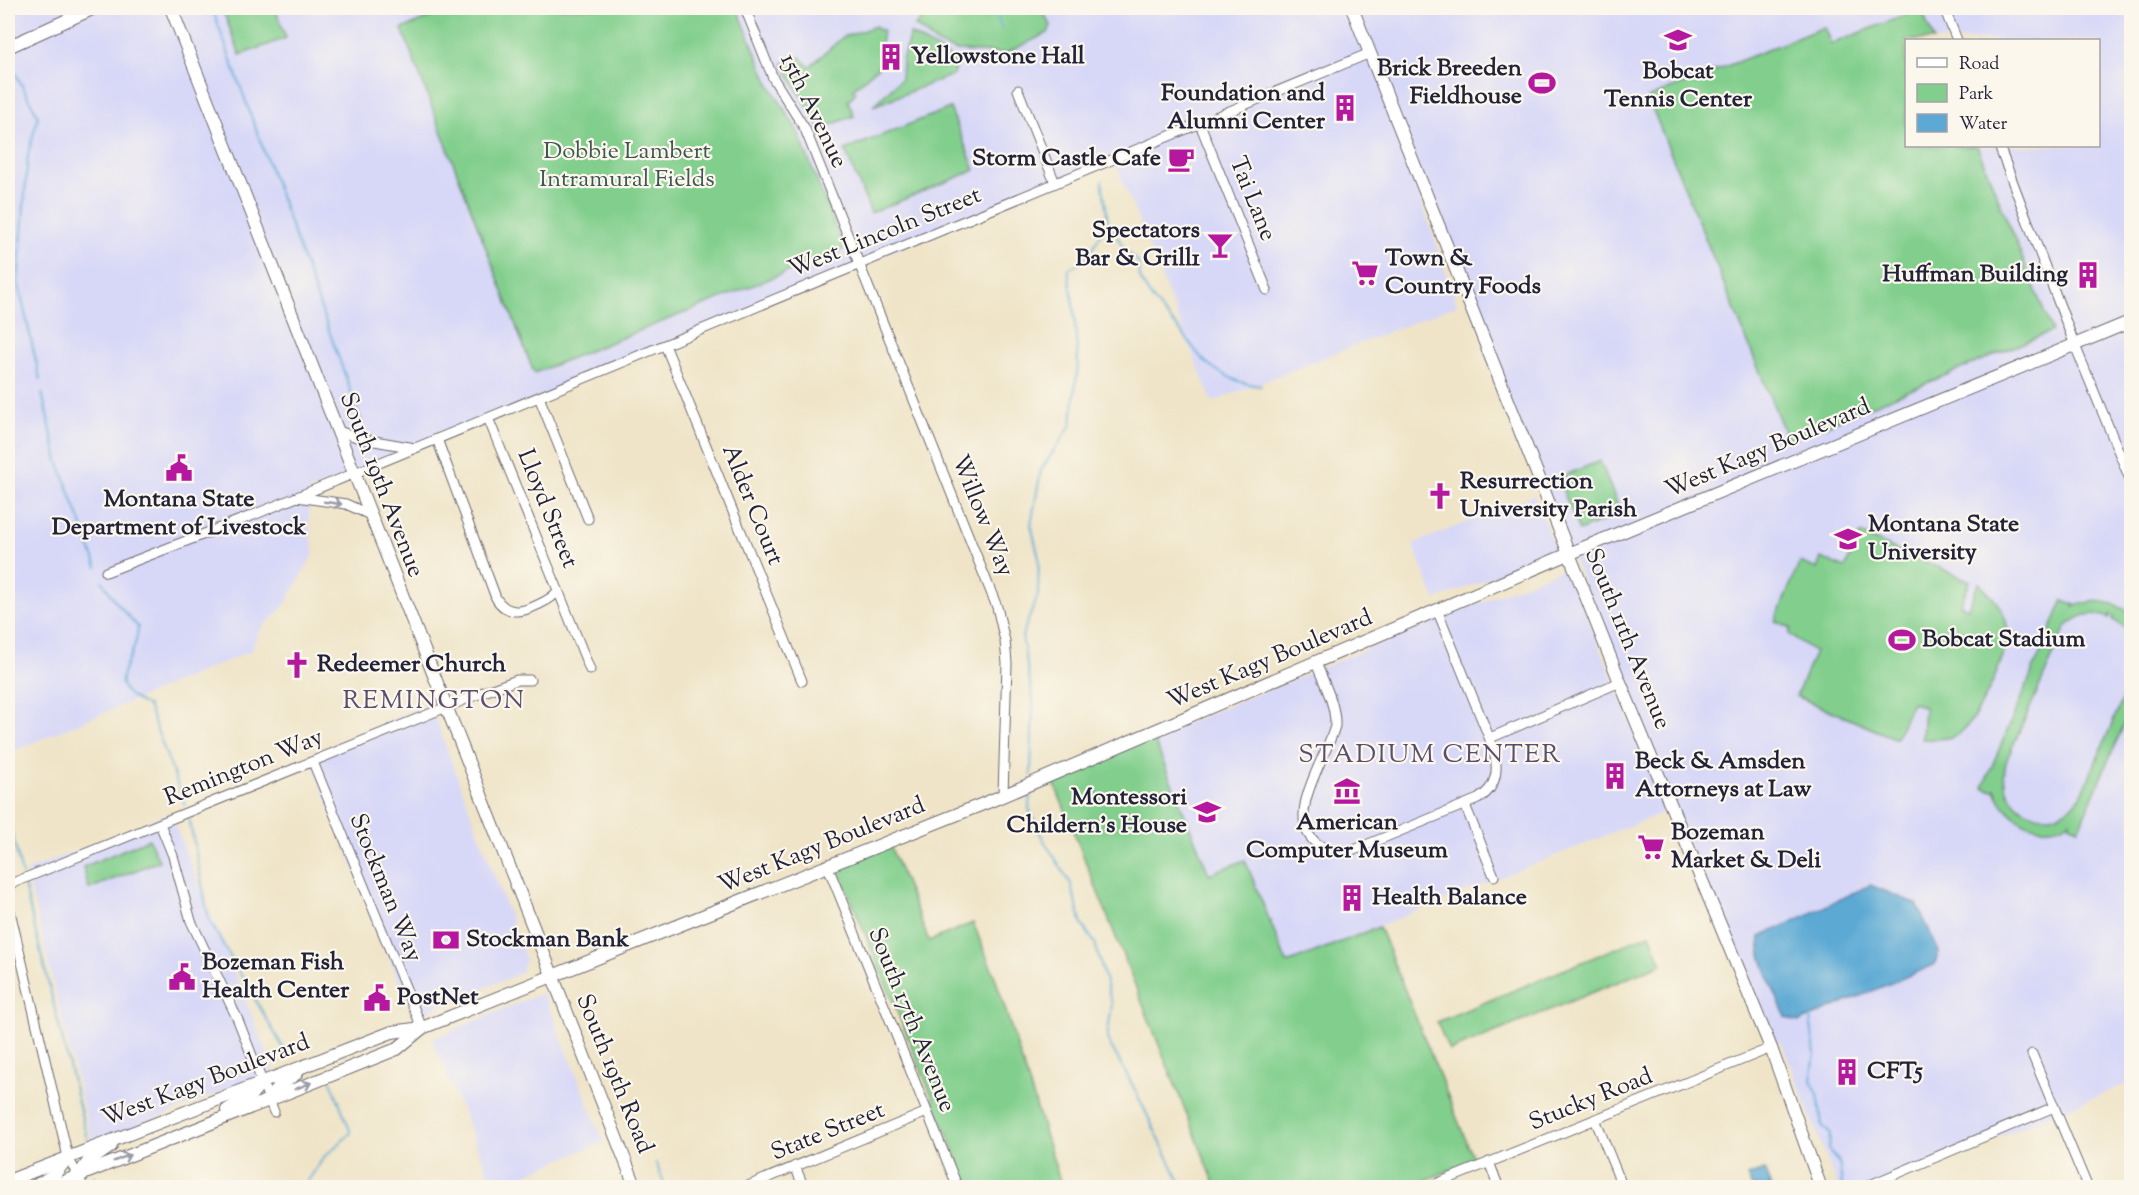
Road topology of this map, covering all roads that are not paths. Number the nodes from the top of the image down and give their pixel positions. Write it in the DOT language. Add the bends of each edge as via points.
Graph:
graph roads {
  1 [pos="94,8"];
  2 [pos="171,8"];
  3 [pos="745,8"];
  4 [pos="1352,8"];
  5 [pos="1944,8"];
  6 [pos="1957,39"];
  7 [pos="8,48"];
  8 [pos="1370,53"];
  9 [pos="1018,90"];
  10 [pos="1200,124"];
  11 [pos="1999,147"];
  12 [pos="1056,183"];
  13 [pos="860,264"];
  14 [pos="1267,290"];
  15 [pos="2132,321"];
  16 [pos="2074,344"];
  17 [pos="665,345"];
  18 [pos="539,397"];
  19 [pos="488,418"];
  20 [pos="338,431"];
  21 [pos="437,439"];
  22 [pos="415,448"];
  23 [pos="353,473"];
  24 [pos="2132,484"];
  25 [pos="294,497"];
  26 [pos="369,515"];
  27 [pos="588,519"];
  28 [pos="1571,553"];
  29 [pos="106,572"];
  30 [pos="558,590"];
  31 [pos="1438,612"];
  32 [pos="1316,663"];
  33 [pos="590,670"];
  34 [pos="530,680"];
  35 [pos="802,681"];
  36 [pos="1620,682"];
  37 [pos="446,707"];
  38 [pos="1490,738"];
  39 [pos="313,762"];
  40 [pos="1003,795"];
  41 [pos="1465,805"];
  42 [pos="160,824"];
  43 [pos="828,867"];
  44 [pos="1494,876"];
  45 [pos="8,885"];
  46 [pos="8,903"];
  47 [pos="552,977"];
  48 [pos="422,1028"];
  49 [pos="360,1044"];
  50 [pos="1770,1048"];
  51 [pos="2032,1054"];
  52 [pos="262,1081"];
  53 [pos="270,1100"];
  54 [pos="2054,1107"];
  55 [pos="274,1112"];
  56 [pos="927,1112"];
  57 [pos="180,1113"];
  58 [pos="1596,1119"];
  59 [pos="165,1141"];
  60 [pos="68,1157"];
  61 [pos="1489,1162"];
  62 [pos="795,1166"];
  63 [pos="8,1181"];
  64 [pos="81,1181"];
  65 [pos="32,1188"];
  66 [pos="48,1188"];
  67 [pos="636,1188"];
  68 [pos="742,1188"];
  69 [pos="804,1188"];
  70 [pos="958,1188"];
  71 [pos="1426,1188"];
  72 [pos="1499,1188"];
  73 [pos="1623,1188"];
  74 [pos="1821,1188"];
  75 [pos="1863,1188"];
  76 [pos="2088,1188"];
  1 -- 7 [label="main road"];
  2 -- 20 [label="main road, South 19th Avenue"];
  3 -- 13 [label="street, 15th Avenue" via="773,78 806,129"];
  4 -- 8 [label="main road, South 11th Avenue"];
  5 -- 6 [label="street"];
  8 -- 10 [label="street, West Lincoln Street"];
  8 -- 28 [label="main road, South 11th Avenue"];
  9 -- 12 [label="street"];
  10 -- 12 [label="street, West Lincoln Street"];
  10 -- 14 [label="street, Tai Lane"];
  11 -- 16 [label="street"];
  12 -- 13 [label="street, West Lincoln Street"];
  13 -- 17 [label="street, West Lincoln Street"];
  13 -- 40 [label="street, Willow Way" via="1002,625 1006,663"];
  15 -- 16 [label="main road, West Kagy Boulevard"];
  16 -- 24 [label="street"];
  16 -- 28 [label="main road, West Kagy Boulevard"];
  17 -- 18 [label="street, West Lincoln Street"];
  17 -- 35 [label="street, Alder Court"];
  18 -- 19 [label="street, West Lincoln Street"];
  18 -- 27 [label="street"];
  19 -- 21 [label="street, West Lincoln Street"];
  19 -- 30 [label="street, Lloyd Street"];
  20 -- 22 [label="street"];
  20 -- 23 [label="main road, South 19th Avenue"];
  21 -- 22 [label="street, West Lincoln Street"];
  21 -- 30 [label="street, Lloyd Street" via="500,604 522,610 552,597"];
  22 -- 23 [label="street, West Lincoln Street"];
  23 -- 25 [label="street, West Lincoln Street"];
  23 -- 26 [label="main road, South 19th Avenue"];
  25 -- 26 [label="street, West Lincoln Street, one-way" via="346,504"];
  25 -- 29 [label="street, West Lincoln Street"];
  26 -- 37 [label="main road, South 19th Avenue"];
  28 -- 31 [label="main road, West Kagy Boulevard"];
  28 -- 36 [label="main road, South 11th Avenue"];
  30 -- 33 [label="street"];
  31 -- 32 [label="main road, West Kagy Boulevard"];
  31 -- 38 [label="street"];
  32 -- 40 [label="main road, West Kagy Boulevard"];
  32 -- 41 [label="street" via="1336,716 1332,736 1305,802 1304,821 1311,838 1335,852 1354,850"];
  34 -- 37 [label="street, Remington Way" via="517,680"];
  36 -- 38 [label="street"];
  36 -- 50 [label="main road, South 11th Avenue"];
  37 -- 39 [label="street, Remington Way"];
  37 -- 47 [label="main road, South 19th Avenue"];
  38 -- 41 [label="street" via="1497,763 1495,779 1484,796"];
  39 -- 42 [label="street, Remington Way"];
  39 -- 48 [label="street, Stockman Way"];
  40 -- 43 [label="main road, West Kagy Boulevard"];
  41 -- 44 [label="street"];
  42 -- 45 [label="street, Remington Way"];
  42 -- 52 [label="street" via="191,921"];
  43 -- 47 [label="main road, West Kagy Boulevard"];
  43 -- 56 [label="street, South 17th Avenue"];
  46 -- 60 [label="street"];
  47 -- 48 [label="main road, West Kagy Boulevard"];
  47 -- 67 [label="main road, South 19th Road"];
  48 -- 49 [label="main road, West Kagy Boulevard" via="392,1032"];
  53 -- 48 [label="main road, West Kagy Boulevard, one-way" via="397,1049"];
  49 -- 52 [label="main road, West Kagy Boulevard"];
  49 -- 53 [label="main road" via="301,1070 280,1085"];
  50 -- 58 [label="street, Stucky Road"];
  50 -- 74 [label="main road, South 11th Avenue"];
  51 -- 54 [label="street"];
  52 -- 53 [label="street"];
  52 -- 57 [label="main road, West Kagy Boulevard"];
  52 -- 59 [label="main road" via="233,1108"];
  53 -- 55 [label="street"];
  53 -- 59 [label="main road, West Kagy Boulevard"];
  54 -- 75 [label="street"];
  54 -- 76 [label="street"];
  56 -- 62 [label="street, State Street"];
  56 -- 70 [label="street, South 17th Avenue"];
  57 -- 60 [label="main road, West Kagy Boulevard"];
  57 -- 64 [label="main road" via="156,1128 105,1149 87,1162"];
  58 -- 61 [label="street, Stucky Road"];
  58 -- 73 [label="street"];
  64 -- 59 [label="main road, West Kagy Boulevard, one-way"];
  60 -- 63 [label="main road, West Kagy Boulevard"];
  60 -- 64 [label="street"];
  60 -- 65 [label="main road" via="54,1175"];
  61 -- 71 [label="street, Stucky Road"];
  61 -- 72 [label="street"];
  62 -- 68 [label="street, State Street"];
  62 -- 69 [label="street"];
  64 -- 66 [label="main road, West Kagy Boulevard"];
}
